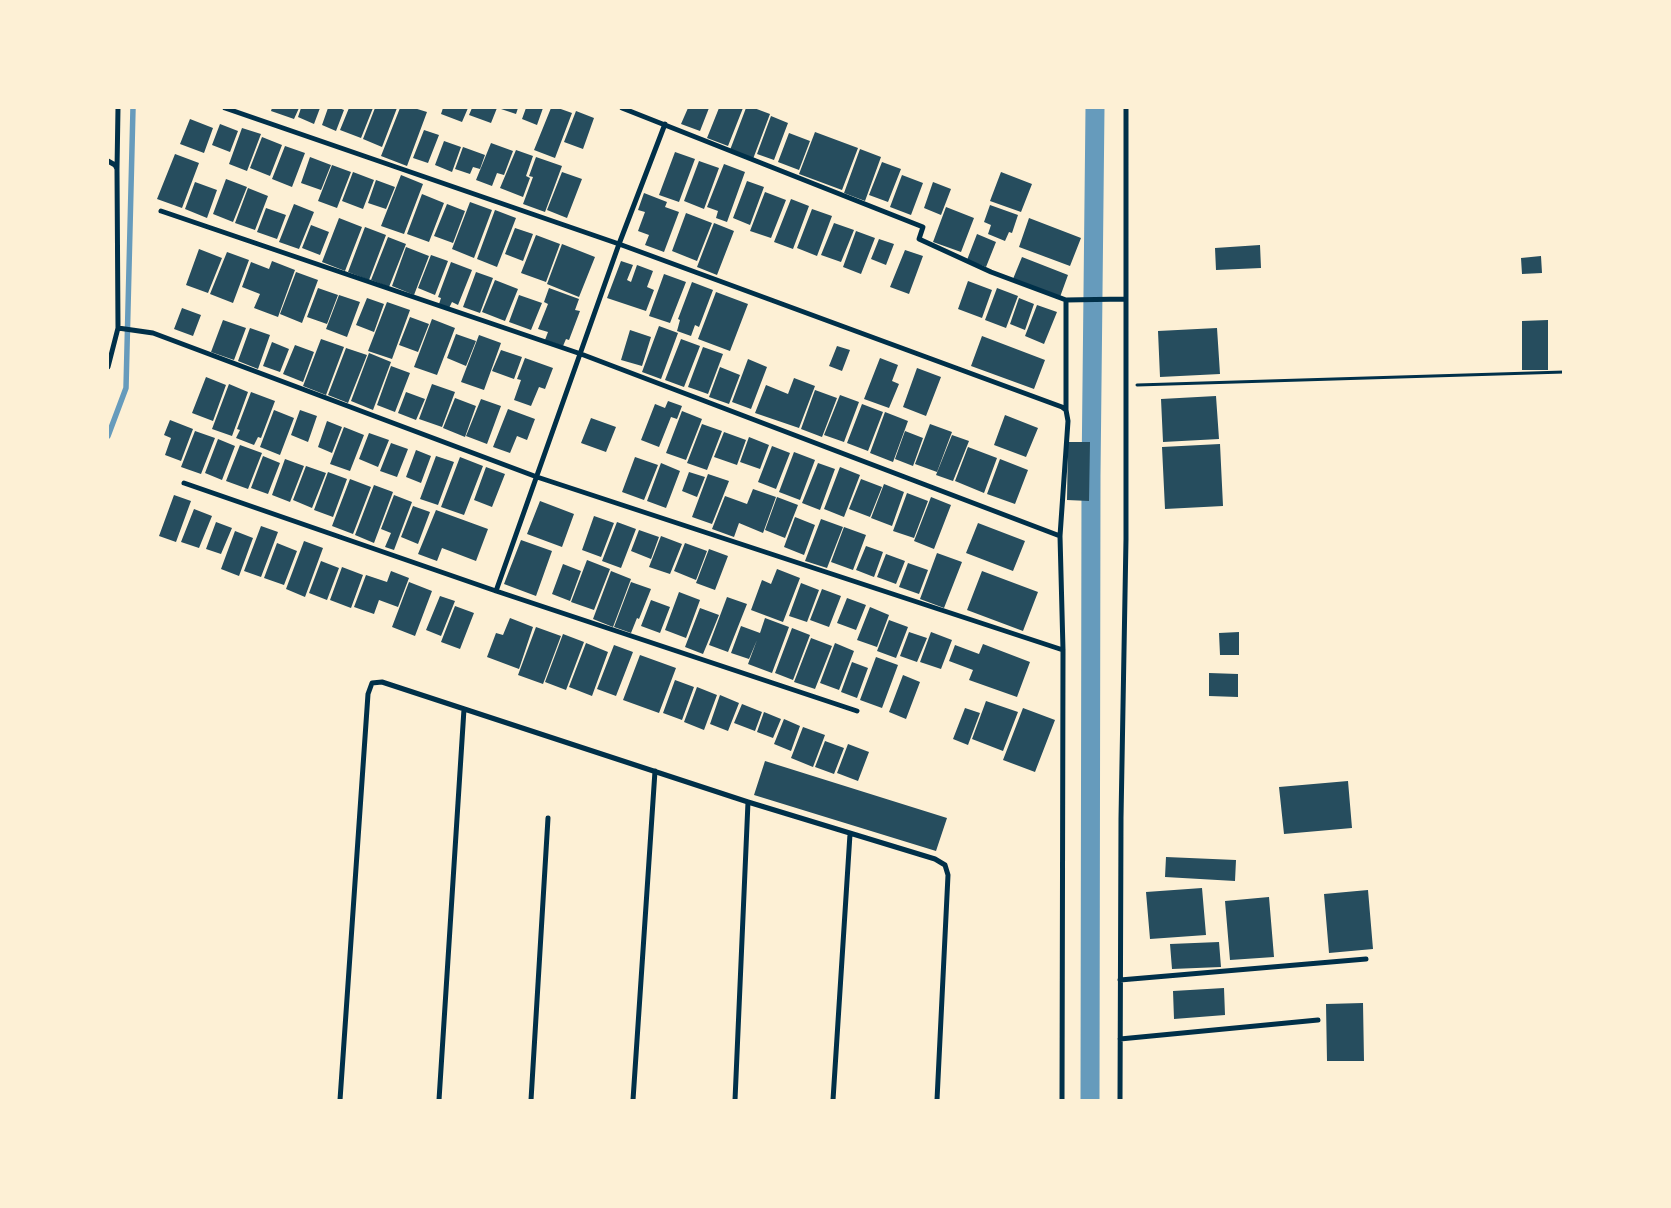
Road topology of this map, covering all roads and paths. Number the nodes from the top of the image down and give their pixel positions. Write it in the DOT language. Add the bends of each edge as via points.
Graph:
graph roads {
  1 [pos="118,108"];
  2 [pos="225,108"];
  3 [pos="622,108"];
  4 [pos="1126,108"];
  5 [pos="665,124"];
  6 [pos="108,161"];
  7 [pos="117,169"];
  8 [pos="161,211"];
  9 [pos="619,244"];
  10 [pos="1125,299"];
  11 [pos="1066,300"];
  12 [pos="121,329"];
  13 [pos="581,354"];
  14 [pos="108,367"];
  15 [pos="1564,372"];
  16 [pos="1125,385"];
  17 [pos="1066,410"];
  18 [pos="537,477"];
  19 [pos="184,483"];
  20 [pos="1060,536"];
  21 [pos="496,591"];
  22 [pos="1063,650"];
  23 [pos="464,709"];
  24 [pos="857,711"];
  25 [pos="655,770"];
  26 [pos="748,802"];
  27 [pos="548,818"];
  28 [pos="850,834"];
  29 [pos="1366,959"];
  30 [pos="1120,980"];
  31 [pos="1318,1020"];
  32 [pos="1120,1039"];
  33 [pos="340,1100"];
  34 [pos="439,1100"];
  35 [pos="531,1100"];
  36 [pos="633,1100"];
  37 [pos="735,1100"];
  38 [pos="833,1100"];
  39 [pos="937,1100"];
  40 [pos="1062,1100"];
  41 [pos="1120,1100"];
  1 -- 7 [label="street"];
  2 -- 9 [label="street"];
  3 -- 5 [label="street"];
  4 -- 10 [label="street"];
  5 -- 9 [label="street"];
  5 -- 11 [label="street" via="923,227 919,239 991,272"];
  6 -- 7 [label="street"];
  7 -- 12 [label="street"];
  8 -- 13 [label="street"];
  9 -- 13 [label="street"];
  9 -- 17 [label="street"];
  10 -- 11 [label="street"];
  10 -- 16 [label="street"];
  11 -- 17 [label="street"];
  12 -- 14 [label="street"];
  12 -- 18 [label="street" via="153,333"];
  13 -- 18 [label="street"];
  13 -- 20 [label="street"];
  15 -- 16 [label="path"];
  16 -- 30 [label="street"];
  17 -- 20 [label="street" via="1068,421"];
  18 -- 21 [label="street"];
  18 -- 22 [label="street"];
  19 -- 21 [label="street"];
  20 -- 22 [label="street"];
  21 -- 24 [label="street"];
  22 -- 40 [label="street"];
  23 -- 25 [label="street"];
  23 -- 33 [label="street" via="382,682 372,683 368,694"];
  23 -- 34 [label="street"];
  25 -- 26 [label="street"];
  25 -- 36 [label="street"];
  26 -- 28 [label="street"];
  26 -- 37 [label="street"];
  27 -- 35 [label="street"];
  28 -- 38 [label="street"];
  28 -- 39 [label="street" via="936,859 945,865 948,875"];
  29 -- 30 [label="street"];
  30 -- 32 [label="street"];
  31 -- 32 [label="street"];
  32 -- 41 [label="street"];
}
